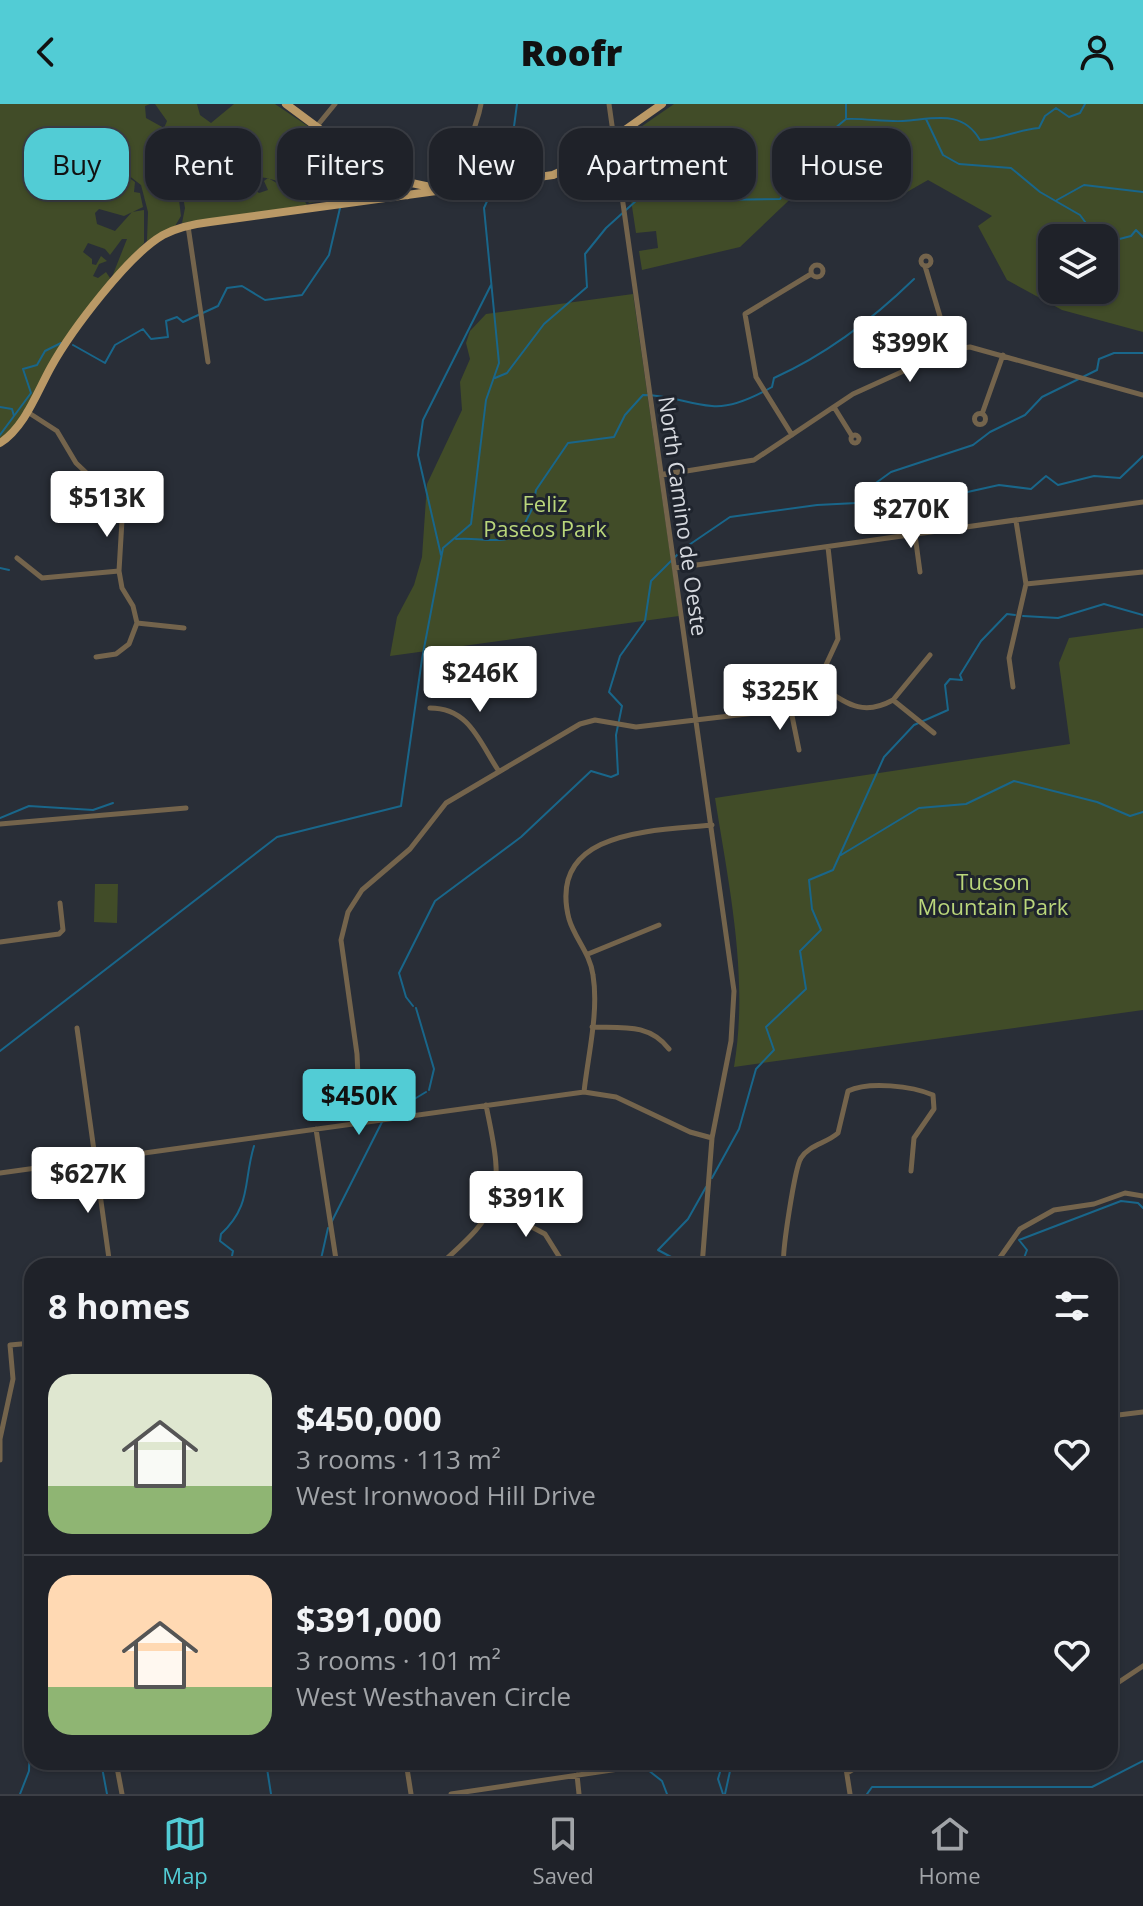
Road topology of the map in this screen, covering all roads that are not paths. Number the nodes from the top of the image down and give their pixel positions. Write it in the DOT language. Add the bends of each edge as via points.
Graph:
graph roads {
  1 [pos="286,104"];
  2 [pos="335,104"];
  3 [pos="481,104"];
  4 [pos="609,104"];
  5 [pos="662,104"];
  6 [pos="317,126"];
  7 [pos="320,128"];
  8 [pos="474,128"];
  9 [pos="613,128"];
  10 [pos="628,128"];
  11 [pos="559,172"];
  12 [pos="559,174"];
  13 [pos="553,175"];
  14 [pos="543,176"];
  15 [pos="371,200"];
  16 [pos="623,200"];
  17 [pos="187,225"];
  18 [pos="925,266"];
  19 [pos="811,274"];
  20 [pos="950,350"];
  21 [pos="1003,355"];
  22 [pos="208,362"];
  23 [pos="1143,395"];
  24 [pos="834,407"];
  25 [pos="26,411"];
  26 [pos="982,414"];
  27 [pos="792,435"];
  28 [pos="852,436"];
  29 [pos="0,443"];
  30 [pos="662,475"];
  31 [pos="1143,502"];
  32 [pos="1016,521"];
  33 [pos="915,535"];
  34 [pos="828,547"];
  35 [pos="17,558"];
  36 [pos="675,568"];
  37 [pos="119,571"];
  38 [pos="920,572"];
  39 [pos="1143,572"];
  40 [pos="1026,584"];
  41 [pos="137,623"];
  42 [pos="184,628"];
  43 [pos="930,655"];
  44 [pos="96,657"];
  45 [pos="1013,687"];
  46 [pos="823,688"];
  47 [pos="893,700"];
  48 [pos="790,706"];
  49 [pos="430,708"];
  50 [pos="698,719"];
  51 [pos="934,733"];
  52 [pos="799,750"];
  53 [pos="498,770"];
  54 [pos="186,808"];
  55 [pos="0,824"];
  56 [pos="712,825"];
  57 [pos="60,903"];
  58 [pos="659,925"];
  59 [pos="0,942"];
  60 [pos="588,954"];
  61 [pos="592,1027"];
  62 [pos="77,1028"];
  63 [pos="669,1049"];
  64 [pos="584,1092"];
  65 [pos="486,1105"];
  66 [pos="360,1122"];
  67 [pos="316,1129"];
  68 [pos="695,1133"];
  69 [pos="712,1138"];
  70 [pos="710,1156"];
  71 [pos="93,1160"];
  72 [pos="911,1171"];
  73 [pos="0,1173"];
  74 [pos="1143,1196"];
  75 [pos="492,1206"];
  76 [pos="109,1258"];
  77 [pos="336,1258"];
  78 [pos="449,1258"];
  79 [pos="560,1258"];
  80 [pos="703,1258"];
  81 [pos="783,1258"];
  82 [pos="1000,1258"];
  83 [pos="24,1344"];
  84 [pos="1143,1412"];
  85 [pos="1118,1415"];
  86 [pos="0,1460"];
  87 [pos="1143,1666"];
  88 [pos="1118,1683"];
  89 [pos="118,1770"];
  90 [pos="407,1770"];
  91 [pos="611,1770"];
  92 [pos="846,1770"];
  93 [pos="852,1770"];
  94 [pos="847,1773"];
  95 [pos="577,1775"];
  96 [pos="122,1794"];
  97 [pos="411,1794"];
  98 [pos="451,1794"];
  99 [pos="579,1794"];
  100 [pos="850,1794"];
  1 -- 6 [label="main road"];
  2 -- 6 [label="street"];
  3 -- 8 [label="street"];
  4 -- 9 [label="street, North Camino de Oeste"];
  5 -- 10 [label="main road"];
  6 -- 7 [label="main road"];
  11 -- 13 [label="main road"];
  12 -- 13 [label="street"];
  13 -- 14 [label="main road"];
  15 -- 17 [label="main road"];
  16 -- 30 [label="street, North Camino de Oeste"];
  17 -- 22 [label="street"];
  17 -- 25 [label="main road" via="147,246 110,286 54,360"];
  18 -- 20 [label="street"];
  19 -- 27 [label="street" via="744,311 756,377"];
  20 -- 21 [label="street" via="970,347"];
  20 -- 24 [label="street"];
  21 -- 23 [label="street"];
  21 -- 26 [label="street"];
  24 -- 27 [label="street"];
  24 -- 28 [label="street"];
  25 -- 29 [label="main road" via="15,431"];
  25 -- 37 [label="street" via="57,431 76,463 116,501 122,520"];
  27 -- 30 [label="street" via="754,460"];
  30 -- 36 [label="street, North Camino de Oeste"];
  31 -- 32 [label="street"];
  32 -- 33 [label="street"];
  32 -- 40 [label="street"];
  33 -- 34 [label="street"];
  33 -- 38 [label="street"];
  34 -- 36 [label="street"];
  34 -- 46 [label="street" via="838,639 825,667"];
  35 -- 37 [label="street" via="42,578"];
  36 -- 50 [label="street, North Camino de Oeste"];
  37 -- 41 [label="street"];
  39 -- 40 [label="street"];
  40 -- 45 [label="street" via="1009,658"];
  41 -- 42 [label="street"];
  41 -- 44 [label="street" via="129,644 116,654"];
  43 -- 47 [label="street"];
  46 -- 47 [label="street" via="853,707 879,708"];
  46 -- 48 [label="street"];
  47 -- 51 [label="street"];
  48 -- 50 [label="street"];
  48 -- 52 [label="street"];
  49 -- 53 [label="street" via="448,708 465,718"];
  50 -- 53 [label="street" via="636,727 595,720"];
  50 -- 56 [label="street, North Camino de Oeste"];
  53 -- 66 [label="street" via="446,803 410,849 362,890 348,912 341,940 357,1054"];
  54 -- 55 [label="street"];
  56 -- 60 [label="street" via="615,836 577,862 566,889 569,920"];
  56 -- 69 [label="street, North Camino de Oeste" via="734,991 731,1041"];
  57 -- 59 [label="street" via="59,934"];
  58 -- 60 [label="street"];
  60 -- 61 [label="street" via="594,978"];
  61 -- 63 [label="street" via="645,1029"];
  61 -- 64 [label="street"];
  62 -- 71 [label="street"];
  64 -- 65 [label="street"];
  64 -- 68 [label="street" via="616,1097"];
  65 -- 66 [label="street"];
  65 -- 75 [label="street" via="494,1148"];
  66 -- 67 [label="street"];
  67 -- 71 [label="street"];
  67 -- 77 [label="street"];
  68 -- 69 [label="street"];
  68 -- 70 [label="street"];
  69 -- 70 [label="street, North Camino de Oeste"];
  70 -- 80 [label="street, North Camino de Oeste"];
  71 -- 73 [label="street"];
  71 -- 76 [label="street"];
  72 -- 81 [label="street" via="911,1146 916,1130 934,1109 933,1095 895,1087 848,1091 838,1133 809,1150 799,1163"];
  74 -- 82 [label="street" via="1125,1193 1054,1210 1020,1229"];
  75 -- 78 [label="street"];
  75 -- 79 [label="street" via="545,1234"];
  83 -- 86 [label="street" via="10,1345 13,1379"];
  84 -- 85 [label="street"];
  87 -- 88 [label="street"];
  89 -- 96 [label="street"];
  90 -- 97 [label="street"];
  91 -- 95 [label="street"];
  92 -- 94 [label="street"];
  93 -- 94 [label="street"];
  94 -- 100 [label="street"];
  95 -- 98 [label="street"];
  95 -- 99 [label="street"];
}
